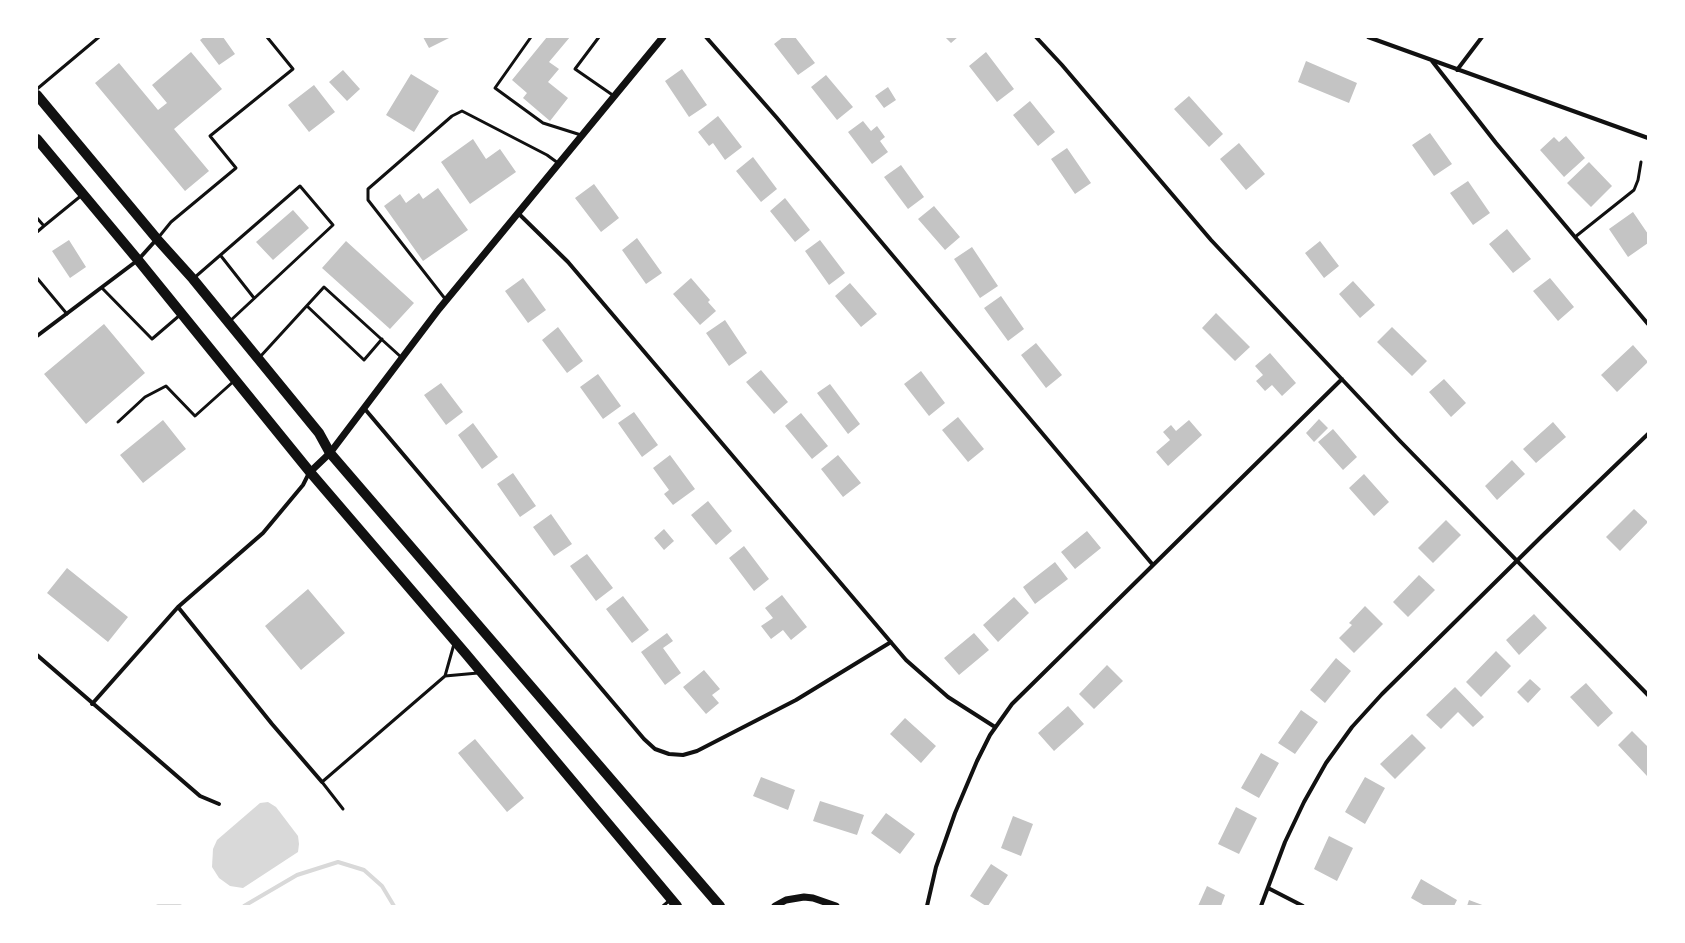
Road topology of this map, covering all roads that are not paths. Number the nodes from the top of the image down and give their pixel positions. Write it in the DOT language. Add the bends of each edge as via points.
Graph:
graph roads {
  1 [pos="99,37"];
  2 [pos="267,37"];
  3 [pos="531,37"];
  4 [pos="599,37"];
  5 [pos="663,37"];
  6 [pos="706,37"];
  7 [pos="1036,37"];
  8 [pos="1368,37"];
  9 [pos="1482,37"];
  10 [pos="1432,61"];
  11 [pos="1457,70"];
  12 [pos="37,89"];
  13 [pos="37,95"];
  14 [pos="614,96"];
  15 [pos="581,135"];
  16 [pos="1648,138"];
  17 [pos="38,143"];
  18 [pos="1641,162"];
  19 [pos="558,163"];
  20 [pos="83,194"];
  21 [pos="517,212"];
  22 [pos="37,218"];
  23 [pos="44,226"];
  24 [pos="37,232"];
  25 [pos="1575,237"];
  26 [pos="157,239"];
  27 [pos="221,256"];
  28 [pos="138,260"];
  29 [pos="37,278"];
  30 [pos="193,279"];
  31 [pos="102,288"];
  32 [pos="254,298"];
  33 [pos="446,300"];
  34 [pos="307,306"];
  35 [pos="67,314"];
  36 [pos="181,314"];
  37 [pos="228,323"];
  38 [pos="1648,324"];
  39 [pos="37,336"];
  40 [pos="382,339"];
  41 [pos="402,358"];
  42 [pos="258,359"];
  43 [pos="1342,379"];
  44 [pos="236,380"];
  45 [pos="364,408"];
  46 [pos="118,422"];
  47 [pos="1648,434"];
  48 [pos="330,453"];
  49 [pos="310,472"];
  50 [pos="1517,560"];
  51 [pos="1153,565"];
  52 [pos="178,606"];
  53 [pos="455,641"];
  54 [pos="891,642"];
  55 [pos="37,655"];
  56 [pos="482,673"];
  57 [pos="445,676"];
  58 [pos="1648,695"];
  59 [pos="92,704"];
  60 [pos="995,727"];
  61 [pos="322,782"];
  62 [pos="219,804"];
  63 [pos="343,808"];
  64 [pos="1268,888"];
  65 [pos="671,904"];
  66 [pos="720,906"];
  67 [pos="775,906"];
  68 [pos="836,906"];
  69 [pos="927,906"];
  70 [pos="1261,906"];
  71 [pos="1303,906"];
  1 -- 12 [label="lane"];
  2 -- 26 [label="lane" via="293,69 210,136 236,168 171,222"];
  3 -- 15 [label="lane" via="495,88 543,123"];
  4 -- 14 [label="lane" via="575,69"];
  5 -- 14 [label="street"];
  6 -- 51 [label="street"];
  7 -- 43 [label="street" via="1211,240"];
  8 -- 10 [label="street"];
  9 -- 11 [label="street"];
  10 -- 11 [label="street"];
  10 -- 25 [label="street" via="1496,143"];
  11 -- 16 [label="street"];
  13 -- 26 [label="main road"];
  14 -- 15 [label="street"];
  15 -- 19 [label="street"];
  17 -- 20 [label="main road"];
  18 -- 25 [label="lane" via="1634,190"];
  19 -- 21 [label="street"];
  19 -- 33 [label="lane" via="462,111 452,116 368,189 368,200"];
  20 -- 23 [label="lane"];
  20 -- 28 [label="main road"];
  21 -- 33 [label="street"];
  21 -- 54 [label="street" via="568,262"];
  22 -- 23 [label="lane"];
  23 -- 24 [label="lane"];
  25 -- 38 [label="street"];
  26 -- 28 [label="street"];
  26 -- 30 [label="main road"];
  27 -- 30 [label="lane"];
  27 -- 32 [label="lane"];
  27 -- 32 [label="lane" via="300,186 333,225"];
  28 -- 31 [label="street"];
  28 -- 36 [label="main road"];
  29 -- 35 [label="lane"];
  30 -- 37 [label="main road"];
  31 -- 35 [label="street"];
  31 -- 36 [label="lane" via="152,339"];
  32 -- 37 [label="lane"];
  33 -- 41 [label="street"];
  34 -- 40 [label="lane" via="324,287"];
  34 -- 40 [label="lane" via="364,360"];
  34 -- 42 [label="lane"];
  35 -- 39 [label="street"];
  36 -- 44 [label="main road"];
  37 -- 42 [label="main road"];
  40 -- 41 [label="lane"];
  41 -- 45 [label="street"];
  42 -- 48 [label="main road" via="319,433"];
  43 -- 50 [label="street"];
  43 -- 51 [label="street"];
  44 -- 46 [label="lane" via="195,416 166,386 145,397"];
  44 -- 49 [label="main road"];
  45 -- 48 [label="street"];
  45 -- 54 [label="street" via="655,749 683,755 697,751 796,700"];
  47 -- 50 [label="street"];
  48 -- 49 [label="street"];
  48 -- 66 [label="main road"];
  49 -- 52 [label="street" via="303,485 263,533"];
  49 -- 53 [label="main road"];
  50 -- 58 [label="street"];
  50 -- 64 [label="street" via="1352,727 1326,763 1304,802 1285,842"];
  51 -- 60 [label="street" via="1018,698"];
  52 -- 59 [label="street"];
  52 -- 61 [label="street"];
  53 -- 56 [label="main road"];
  53 -- 57 [label="lane"];
  54 -- 60 [label="street" via="906,660 948,697"];
  55 -- 59 [label="street"];
  56 -- 57 [label="lane"];
  56 -- 65 [label="main road"];
  57 -- 61 [label="lane"];
  59 -- 62 [label="street" via="200,796"];
  60 -- 69 [label="street" via="977,760 955,813 936,867"];
  61 -- 63 [label="lane"];
  64 -- 70 [label="street"];
  64 -- 71 [label="street"];
  67 -- 68 [label="street" via="786,900 804,897"];
}
